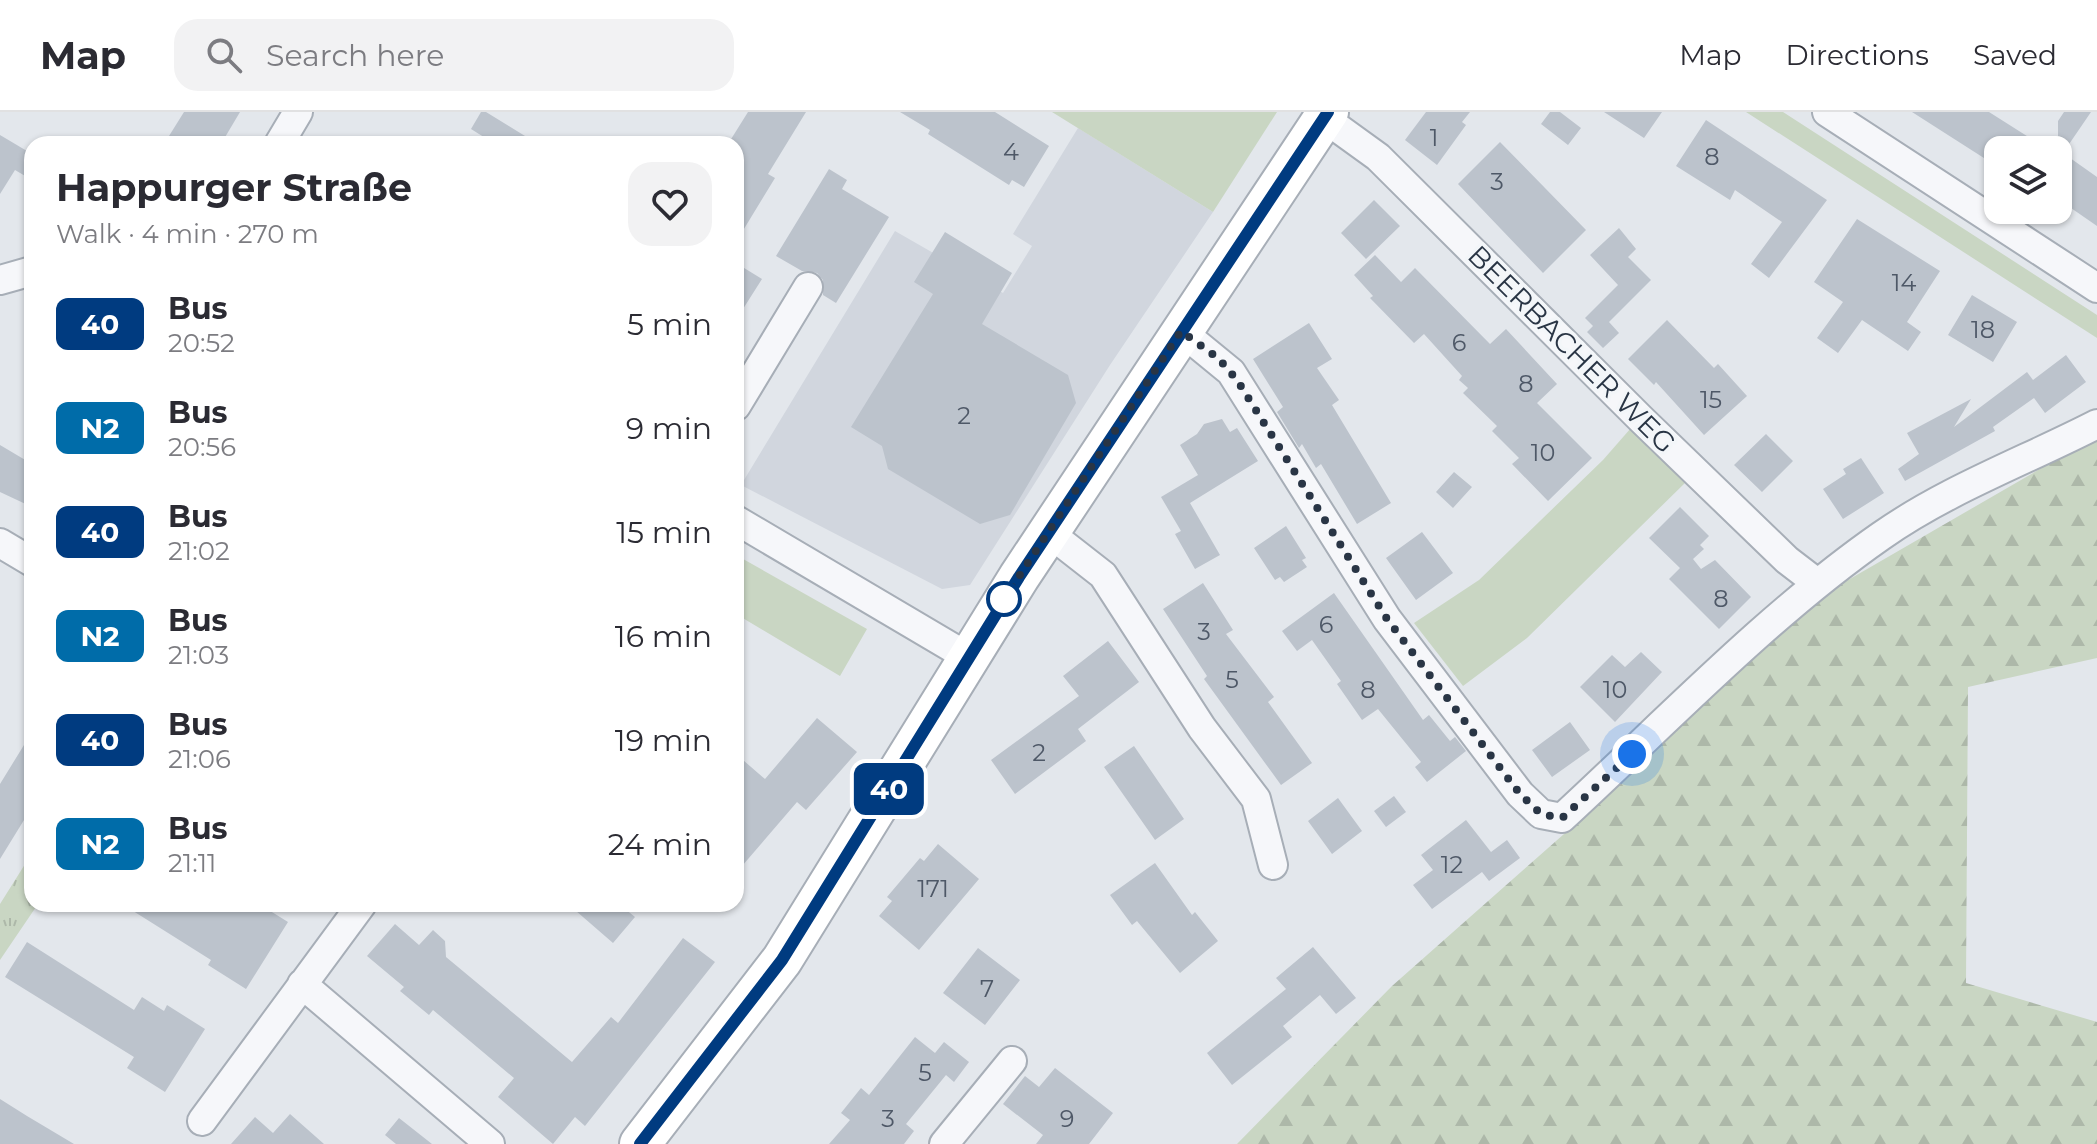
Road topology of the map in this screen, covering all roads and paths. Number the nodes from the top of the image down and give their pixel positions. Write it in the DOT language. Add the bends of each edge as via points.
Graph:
graph roads {
  1 [pos="298,112"];
  2 [pos="1827,112"];
  3 [pos="1326,115"];
  4 [pos="284,136"];
  5 [pos="24,273"];
  6 [pos="0,280"];
  7 [pos="808,287"];
  8 [pos="2097,288"];
  9 [pos="1181,331"];
  10 [pos="744,393"];
  11 [pos="2097,424"];
  12 [pos="744,525"];
  13 [pos="1048,532"];
  14 [pos="0,543"];
  15 [pos="24,557"];
  16 [pos="1817,583"];
  17 [pos="968,657"];
  18 [pos="1273,865"];
  19 [pos="356,912"];
  20 [pos="302,984"];
  21 [pos="1012,1061"];
  22 [pos="202,1121"];
  23 [pos="646,1142"];
  24 [pos="490,1144"];
  25 [pos="944,1144"];
  1 -- 4 [label="street"];
  2 -- 8 [label="street"];
  3 -- 9 [label="main road"];
  3 -- 16 [label="street, BEERBACHER WEG" via="1378,157 1641,419"];
  5 -- 6 [label="street"];
  7 -- 10 [label="street"];
  9 -- 13 [label="main road"];
  9 -- 16 [label="street" via="1218,358 1237,380 1387,619 1520,794 1541,814 1562,818"];
  11 -- 16 [label="street" via="1976,480 1883,534"];
  12 -- 17 [label="street"];
  13 -- 17 [label="main road"];
  13 -- 18 [label="street" via="1103,575 1202,728 1256,799"];
  14 -- 15 [label="street"];
  17 -- 23 [label="main road" via="782,960"];
  19 -- 20 [label="street"];
  20 -- 22 [label="street"];
  20 -- 24 [label="street"];
  21 -- 25 [label="street"];
}
